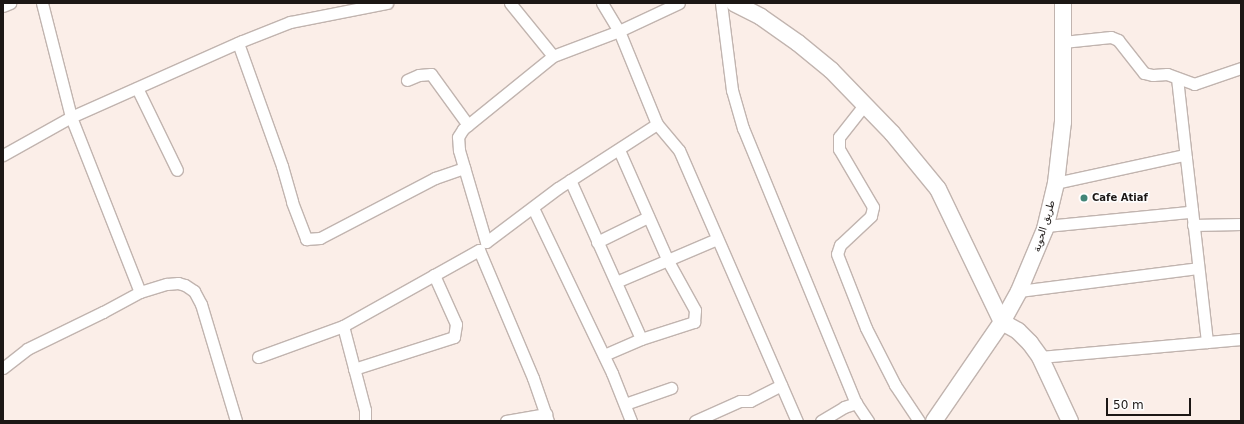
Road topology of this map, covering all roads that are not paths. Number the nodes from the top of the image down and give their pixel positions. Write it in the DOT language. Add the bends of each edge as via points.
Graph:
graph roads {
  1 [pos="10,3"];
  2 [pos="42,3"];
  3 [pos="387,3"];
  4 [pos="510,3"];
  5 [pos="602,3"];
  6 [pos="679,3"];
  7 [pos="721,3"];
  8 [pos="734,3"];
  9 [pos="1063,3"];
  10 [pos="3,6"];
  11 [pos="618,31"];
  12 [pos="1063,42"];
  13 [pos="238,43"];
  14 [pos="553,56"];
  15 [pos="1241,68"];
  16 [pos="1177,78"];
  17 [pos="407,80"];
  18 [pos="137,88"];
  19 [pos="865,104"];
  20 [pos="71,117"];
  21 [pos="657,124"];
  22 [pos="468,125"];
  23 [pos="619,150"];
  24 [pos="3,154"];
  25 [pos="1186,158"];
  26 [pos="464,168"];
  27 [pos="177,170"];
  28 [pos="570,180"];
  29 [pos="1056,183"];
  30 [pos="533,208"];
  31 [pos="1192,210"];
  32 [pos="648,217"];
  33 [pos="1241,224"];
  34 [pos="1193,225"];
  35 [pos="1046,226"];
  36 [pos="717,238"];
  37 [pos="597,242"];
  38 [pos="482,246"];
  39 [pos="668,261"];
  40 [pos="1198,268"];
  41 [pos="434,275"];
  42 [pos="616,282"];
  43 [pos="1019,291"];
  44 [pos="140,292"];
  45 [pos="1002,322"];
  46 [pos="343,326"];
  47 [pos="641,339"];
  48 [pos="1241,339"];
  49 [pos="1207,342"];
  50 [pos="604,355"];
  51 [pos="258,357"];
  52 [pos="1040,357"];
  53 [pos="3,368"];
  54 [pos="354,369"];
  55 [pos="781,385"];
  56 [pos="671,388"];
  57 [pos="856,403"];
  58 [pos="625,404"];
  59 [pos="547,418"];
  60 [pos="235,421"];
  61 [pos="365,421"];
  62 [pos="506,421"];
  63 [pos="631,421"];
  64 [pos="695,421"];
  65 [pos="797,421"];
  66 [pos="821,421"];
  67 [pos="868,421"];
  68 [pos="920,421"];
  69 [pos="934,421"];
  70 [pos="1070,421"];
  1 -- 10 [label="street"];
  2 -- 20 [label="street"];
  3 -- 13 [label="street" via="290,22"];
  4 -- 14 [label="street"];
  5 -- 11 [label="street"];
  6 -- 11 [label="street"];
  7 -- 57 [label="street" via="732,90 743,128"];
  8 -- 19 [label="street" via="761,17 798,43 831,70"];
  9 -- 12 [label="street, طريق الحوية"];
  11 -- 14 [label="street"];
  11 -- 21 [label="street"];
  12 -- 16 [label="street" via="1111,37 1118,40 1144,73 1153,76 1167,74"];
  12 -- 29 [label="street, طريق الحوية" via="1064,122"];
  13 -- 18 [label="street"];
  13 -- 26 [label="street" via="306,239 320,238 435,178"];
  14 -- 22 [label="street"];
  15 -- 16 [label="street" via="1194,84"];
  16 -- 25 [label="street"];
  17 -- 22 [label="street" via="430,74"];
  18 -- 20 [label="street"];
  18 -- 27 [label="street"];
  19 -- 45 [label="street" via="938,189"];
  19 -- 68 [label="street" via="839,137 840,149 873,207 871,216 840,245 837,254 866,328 894,385"];
  20 -- 24 [label="street"];
  20 -- 44 [label="street"];
  21 -- 23 [label="street"];
  21 -- 36 [label="street" via="679,150"];
  22 -- 26 [label="street" via="458,137"];
  23 -- 28 [label="street"];
  23 -- 32 [label="street"];
  25 -- 29 [label="street" via="1184,155"];
  25 -- 31 [label="street"];
  26 -- 38 [label="street"];
  28 -- 30 [label="street"];
  28 -- 37 [label="street"];
  29 -- 35 [label="street, طريق الحوية"];
  30 -- 38 [label="street"];
  30 -- 50 [label="street"];
  31 -- 34 [label="street"];
  31 -- 35 [label="street"];
  32 -- 37 [label="street"];
  32 -- 39 [label="street"];
  33 -- 34 [label="street"];
  34 -- 40 [label="street"];
  35 -- 43 [label="street, طريق الحوية"];
  36 -- 39 [label="street"];
  36 -- 55 [label="street"];
  37 -- 42 [label="street"];
  38 -- 41 [label="street"];
  38 -- 59 [label="street"];
  39 -- 42 [label="street"];
  39 -- 47 [label="street" via="695,310 694,322"];
  40 -- 43 [label="street"];
  40 -- 49 [label="street"];
  41 -- 46 [label="street"];
  41 -- 54 [label="street" via="456,324 454,337"];
  42 -- 47 [label="street"];
  43 -- 45 [label="street, طريق الحوية"];
  44 -- 53 [label="street" via="28,349"];
  44 -- 60 [label="street" via="178,283 194,291 201,304"];
  45 -- 52 [label="street" via="1018,331"];
  45 -- 69 [label="street, طريق الحوية"];
  46 -- 51 [label="street"];
  46 -- 54 [label="street"];
  47 -- 50 [label="street"];
  48 -- 49 [label="street"];
  49 -- 52 [label="street"];
  50 -- 58 [label="street"];
  52 -- 70 [label="street"];
  54 -- 61 [label="street" via="365,410"];
  55 -- 64 [label="street" via="750,401 740,401"];
  55 -- 65 [label="street"];
  56 -- 58 [label="street"];
  57 -- 66 [label="street"];
  57 -- 67 [label="street"];
  58 -- 63 [label="street"];
  59 -- 62 [label="street"];
}
